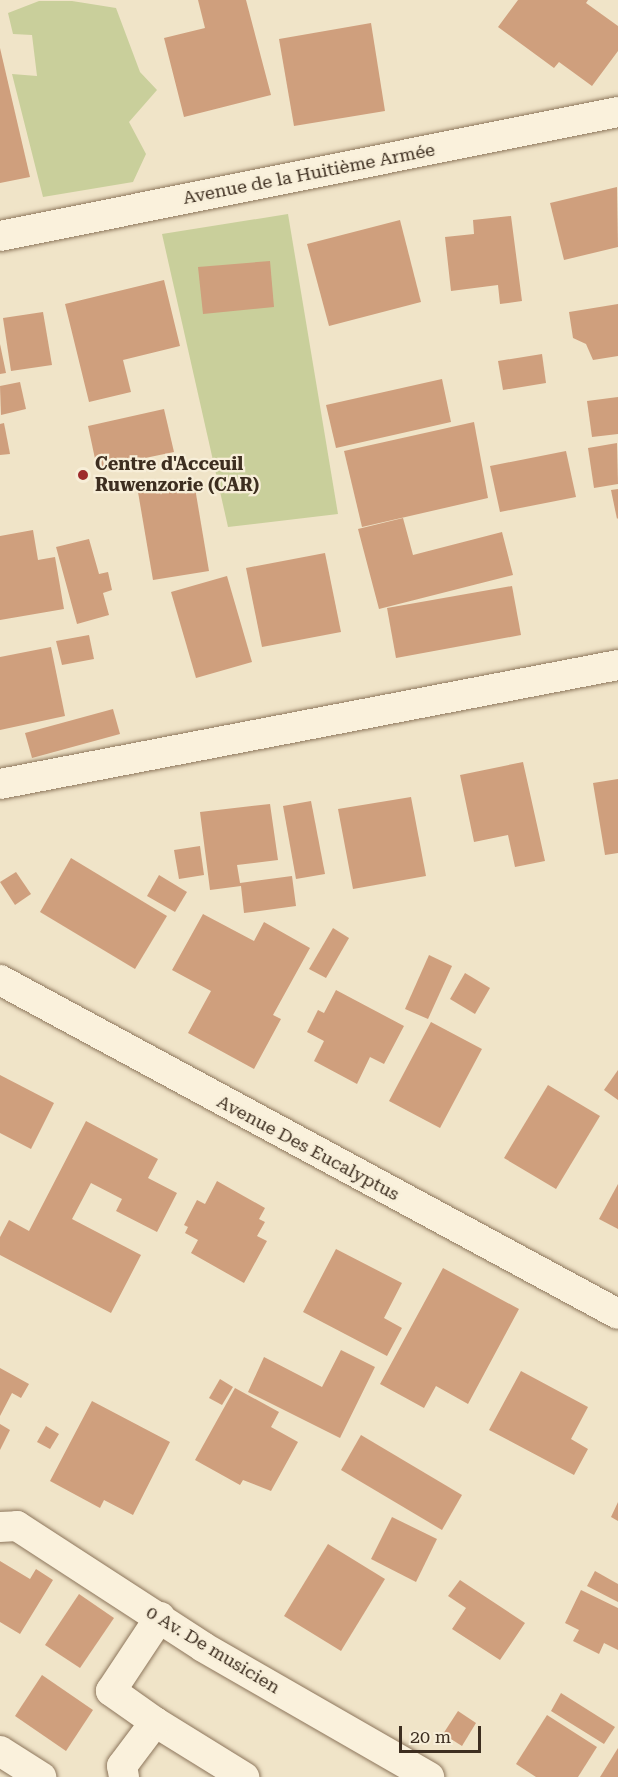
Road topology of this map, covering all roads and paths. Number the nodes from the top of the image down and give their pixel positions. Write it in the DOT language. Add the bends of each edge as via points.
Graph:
graph roads {
  1 [pos="618,112"];
  2 [pos="0,236"];
  3 [pos="618,665"];
  4 [pos="0,784"];
  5 [pos="0,980"];
  6 [pos="618,1314"];
  7 [pos="0,1527"];
  8 [pos="160,1617"];
  9 [pos="155,1722"];
  10 [pos="0,1751"];
  11 [pos="41,1777"];
  12 [pos="124,1777"];
  13 [pos="244,1777"];
  14 [pos="429,1777"];
  1 -- 2 [label="street, Avenue de la Huitième Armée"];
  3 -- 4 [label="street"];
  5 -- 6 [label="street, Avenue Des Eucalyptus"];
  7 -- 8 [label="street, 0 Av. De musicien" via="16,1526 87,1575"];
  8 -- 9 [label="street" via="111,1691"];
  8 -- 14 [label="street, 0 Av. De musicien" via="203,1647"];
  9 -- 12 [label="street" via="122,1766"];
  9 -- 13 [label="street"];
  10 -- 11 [label="street"];
}
